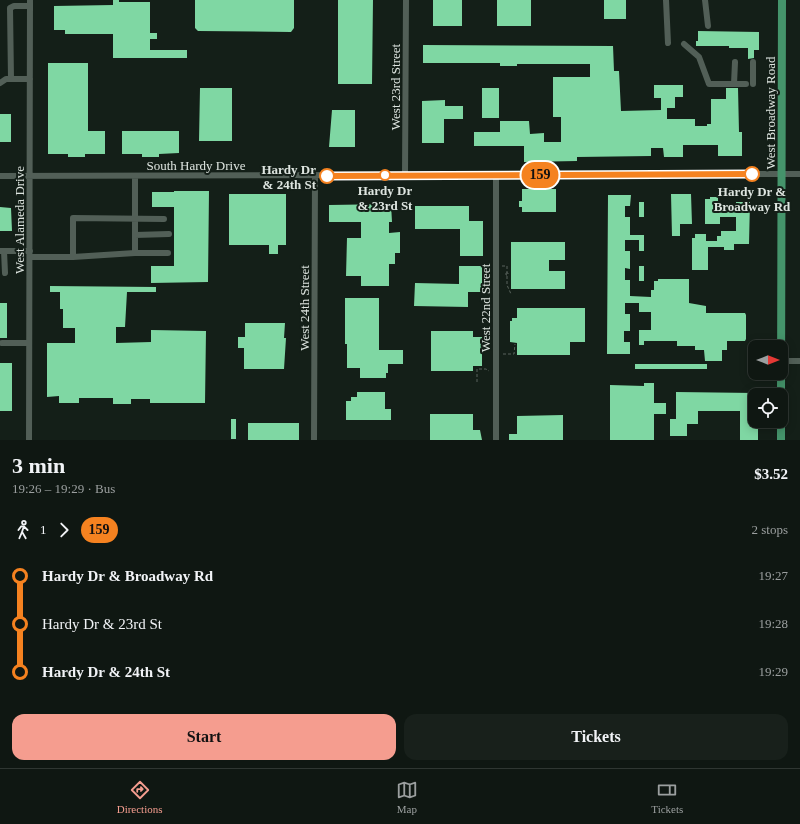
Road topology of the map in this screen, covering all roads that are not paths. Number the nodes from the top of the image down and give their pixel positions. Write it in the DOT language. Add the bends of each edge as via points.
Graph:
graph roads {
  1 [pos="406,0"];
  2 [pos="666,0"];
  3 [pos="705,0"];
  4 [pos="782,0"];
  5 [pos="30,3"];
  6 [pos="708,26"];
  7 [pos="668,42"];
  8 [pos="684,44"];
  9 [pos="735,62"];
  10 [pos="753,62"];
  11 [pos="11,79"];
  12 [pos="30,79"];
  13 [pos="0,83"];
  14 [pos="734,84"];
  15 [pos="782,174"];
  16 [pos="800,174"];
  17 [pos="405,175"];
  18 [pos="496,175"];
  19 [pos="0,176"];
  20 [pos="30,176"];
  21 [pos="135,176"];
  22 [pos="315,176"];
  23 [pos="135,218"];
  24 [pos="164,219"];
  25 [pos="169,234"];
  26 [pos="135,235"];
  27 [pos="2,251"];
  28 [pos="135,253"];
  29 [pos="168,253"];
  30 [pos="30,254"];
  31 [pos="73,257"];
  32 [pos="5,273"];
  33 [pos="781,340"];
  34 [pos="2,343"];
  35 [pos="30,343"];
  36 [pos="788,361"];
  37 [pos="800,361"];
  38 [pos="781,428"];
  39 [pos="29,440"];
  40 [pos="314,440"];
  41 [pos="496,440"];
  42 [pos="781,440"];
  1 -- 17 [label="street, West 23rd Street"];
  2 -- 7 [label="street"];
  3 -- 6 [label="street"];
  4 -- 15 [label="main road, West Broadway Road"];
  5 -- 11 [label="street" via="10,8"];
  5 -- 12 [label="street, West Alameda Drive"];
  8 -- 14 [label="street" via="699,57 710,84"];
  9 -- 14 [label="street"];
  10 -- 14 [label="street" via="750,84"];
  11 -- 12 [label="street"];
  11 -- 13 [label="street"];
  12 -- 20 [label="street, West Alameda Drive"];
  15 -- 16 [label="street, South Hardy Drive"];
  15 -- 18 [label="street, South Hardy Drive"];
  15 -- 33 [label="main road, West Broadway Road"];
  17 -- 18 [label="street, South Hardy Drive"];
  17 -- 22 [label="street, South Hardy Drive"];
  18 -- 41 [label="street, West 22nd Street"];
  19 -- 20 [label="street, South Hardy Drive"];
  20 -- 21 [label="street, South Hardy Drive"];
  20 -- 30 [label="street, West Alameda Drive"];
  21 -- 22 [label="street, South Hardy Drive"];
  21 -- 23 [label="street"];
  22 -- 40 [label="street, West 24th Street"];
  23 -- 24 [label="street"];
  23 -- 26 [label="street"];
  23 -- 31 [label="street" via="73,218"];
  25 -- 26 [label="street"];
  26 -- 28 [label="street"];
  27 -- 30 [label="street"];
  27 -- 32 [label="street"];
  28 -- 29 [label="street"];
  28 -- 31 [label="street"];
  30 -- 31 [label="street"];
  30 -- 35 [label="street, West Alameda Drive"];
  34 -- 35 [label="street"];
  35 -- 39 [label="street, West Alameda Drive"];
  36 -- 37 [label="street"];
  38 -- 42 [label="main road"];
}
